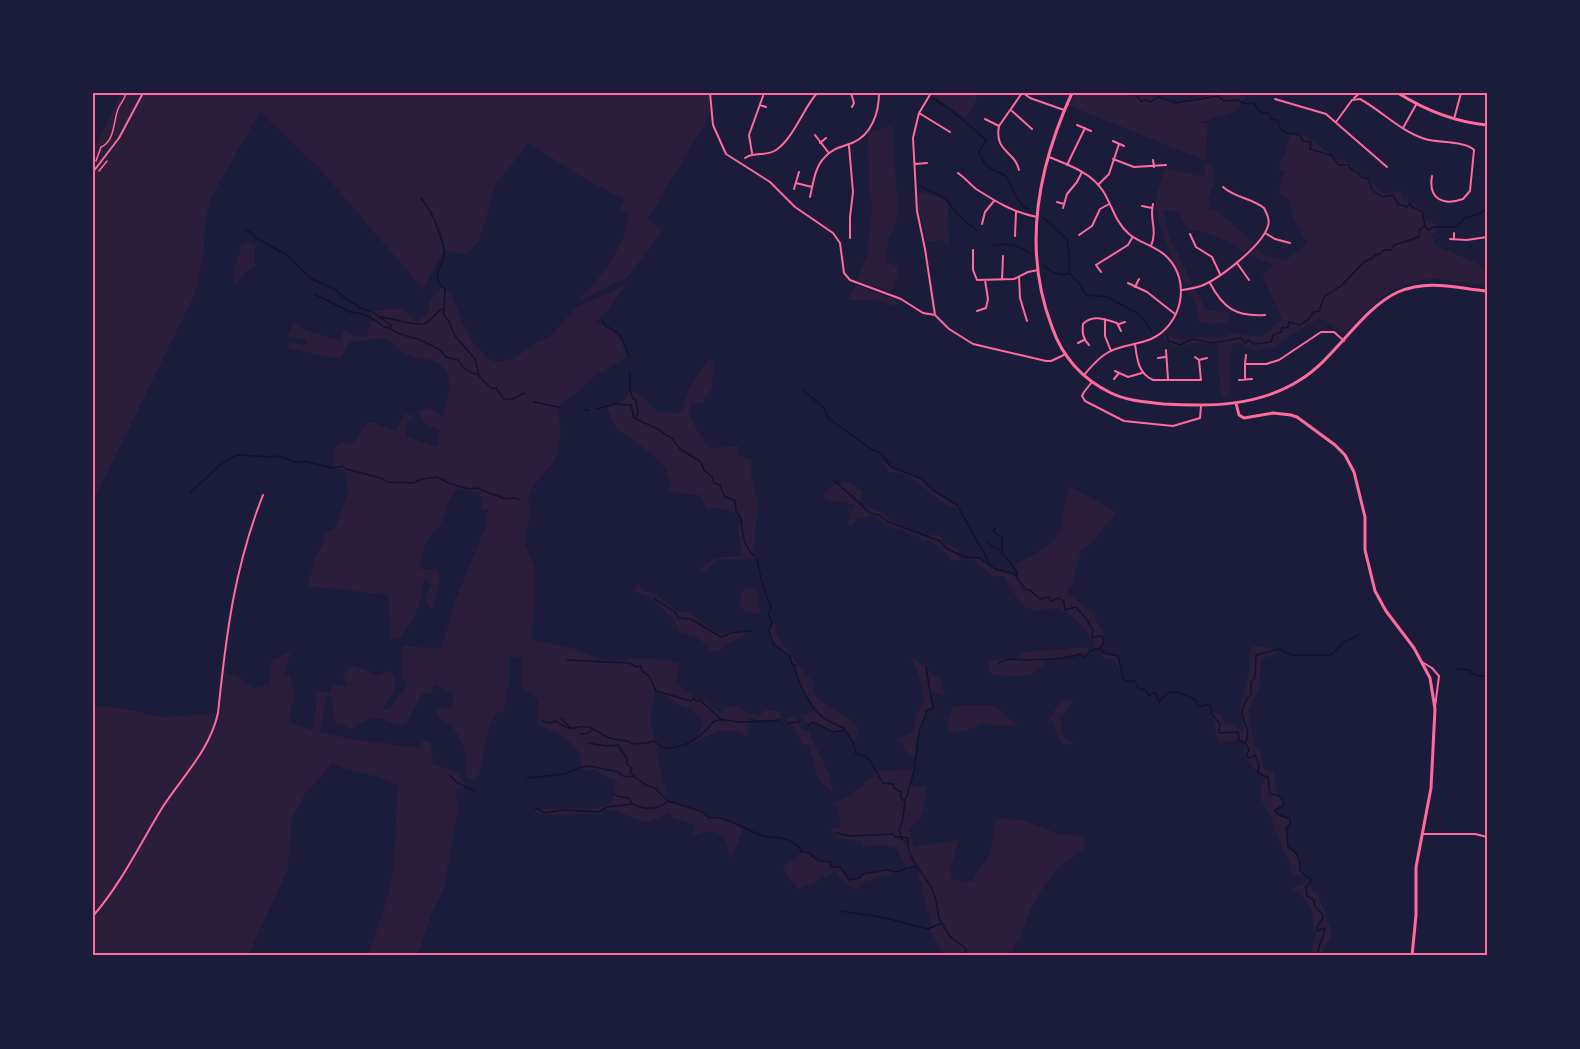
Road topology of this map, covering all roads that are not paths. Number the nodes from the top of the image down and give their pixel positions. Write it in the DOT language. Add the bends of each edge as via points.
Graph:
graph roads {
  1 [pos="143,93"];
  2 [pos="710,93"];
  3 [pos="811,93"];
  4 [pos="817,93"];
  5 [pos="851,93"];
  6 [pos="879,93"];
  7 [pos="931,93"];
  8 [pos="1022,93"];
  9 [pos="1072,93"];
  10 [pos="1360,93"];
  11 [pos="1398,93"];
  12 [pos="1461,93"];
  13 [pos="763,96"];
  14 [pos="814,96"];
  15 [pos="1275,99"];
  16 [pos="1352,100"];
  17 [pos="1417,103"];
  18 [pos="760,105"];
  19 [pos="766,107"];
  20 [pos="852,107"];
  21 [pos="1011,110"];
  22 [pos="1064,110"];
  23 [pos="919,113"];
  24 [pos="985,119"];
  25 [pos="1454,119"];
  26 [pos="1336,122"];
  27 [pos="1077,125"];
  28 [pos="1487,125"];
  29 [pos="999,126"];
  30 [pos="1085,128"];
  31 [pos="1403,128"];
  32 [pos="1032,129"];
  33 [pos="1091,131"];
  34 [pos="950,132"];
  35 [pos="815,135"];
  36 [pos="826,138"];
  37 [pos="1113,141"];
  38 [pos="820,142"];
  39 [pos="849,144"];
  40 [pos="1119,144"];
  41 [pos="1124,146"];
  42 [pos="752,153"];
  43 [pos="829,153"];
  44 [pos="1048,157"];
  45 [pos="745,158"];
  46 [pos="1113,159"];
  47 [pos="1153,159"];
  48 [pos="927,163"];
  49 [pos="915,164"];
  50 [pos="1067,165"];
  51 [pos="1166,165"];
  52 [pos="1154,167"];
  53 [pos="1387,167"];
  54 [pos="1019,170"];
  55 [pos="93,172"];
  56 [pos="799,172"];
  57 [pos="1082,172"];
  58 [pos="958,173"];
  59 [pos="1432,176"];
  60 [pos="796,183"];
  61 [pos="1098,185"];
  62 [pos="1222,187"];
  63 [pos="812,188"];
  64 [pos="794,189"];
  65 [pos="810,197"];
  66 [pos="995,200"];
  67 [pos="1057,202"];
  68 [pos="1109,204"];
  69 [pos="1153,204"];
  70 [pos="1142,206"];
  71 [pos="1152,208"];
  72 [pos="1016,211"];
  73 [pos="1037,217"];
  74 [pos="982,224"];
  75 [pos="1265,232"];
  76 [pos="1454,233"];
  77 [pos="1190,234"];
  78 [pos="1014,236"];
  79 [pos="1085,237"];
  80 [pos="1133,237"];
  81 [pos="1487,237"];
  82 [pos="850,238"];
  83 [pos="1290,243"];
  84 [pos="1151,246"];
  85 [pos="973,250"];
  86 [pos="1003,256"];
  87 [pos="1237,263"];
  88 [pos="1038,270"];
  89 [pos="1101,272"];
  90 [pos="1220,274"];
  91 [pos="1019,277"];
  92 [pos="1139,279"];
  93 [pos="1250,279"];
  94 [pos="985,280"];
  95 [pos="1002,280"];
  96 [pos="1209,282"];
  97 [pos="1128,283"];
  98 [pos="1135,287"];
  99 [pos="1181,290"];
  100 [pos="1487,291"];
  101 [pos="977,311"];
  102 [pos="1176,314"];
  103 [pos="935,315"];
  104 [pos="1265,315"];
  105 [pos="1105,319"];
  106 [pos="1027,321"];
  107 [pos="1125,322"];
  108 [pos="1119,324"];
  109 [pos="1121,331"];
  110 [pos="1084,340"];
  111 [pos="1344,341"];
  112 [pos="1078,342"];
  113 [pos="1134,344"];
  114 [pos="1089,345"];
  115 [pos="1166,350"];
  116 [pos="1111,351"];
  117 [pos="1065,354"];
  118 [pos="1246,355"];
  119 [pos="1165,357"];
  120 [pos="1195,357"];
  121 [pos="1158,358"];
  122 [pos="1207,358"];
  123 [pos="1199,360"];
  124 [pos="1245,364"];
  125 [pos="1142,373"];
  126 [pos="1084,375"];
  127 [pos="1206,378"];
  128 [pos="1114,379"];
  129 [pos="1167,379"];
  130 [pos="1245,379"];
  131 [pos="1252,379"];
  132 [pos="1201,380"];
  133 [pos="1239,380"];
  134 [pos="1092,382"];
  135 [pos="1236,403"];
  136 [pos="1201,406"];
  137 [pos="263,495"];
  138 [pos="1422,662"];
  139 [pos="1435,709"];
  140 [pos="1422,834"];
  141 [pos="1487,837"];
  142 [pos="93,916"];
  143 [pos="1412,956"];
  1 -- 55 [label="street" via="119,138"];
  2 -- 103 [label="street" via="713,125 722,150 770,182 795,207 833,233 840,243 844,273 850,280"];
  3 -- 14 [label="street"];
  4 -- 14 [label="street"];
  5 -- 20 [label="street"];
  6 -- 39 [label="street" via="876,118 859,140"];
  7 -- 23 [label="street"];
  8 -- 21 [label="street"];
  8 -- 22 [label="street"];
  9 -- 22 [label="street"];
  10 -- 16 [label="street"];
  11 -- 17 [label="street"];
  12 -- 25 [label="street"];
  13 -- 18 [label="street"];
  14 -- 42 [label="street" via="777,150"];
  15 -- 26 [label="street" via="1321,112"];
  16 -- 26 [label="street"];
  16 -- 31 [label="street" via="1364,101"];
  17 -- 25 [label="street"];
  17 -- 31 [label="street"];
  18 -- 19 [label="street"];
  18 -- 42 [label="street" via="749,135"];
  21 -- 29 [label="street"];
  21 -- 32 [label="street"];
  22 -- 44 [label="street"];
  23 -- 34 [label="street"];
  23 -- 49 [label="street" via="913,134"];
  24 -- 29 [label="street"];
  25 -- 28 [label="street"];
  26 -- 53 [label="street"];
  27 -- 30 [label="street"];
  29 -- 54 [label="street" via="1001,147 1017,162"];
  30 -- 33 [label="street"];
  30 -- 50 [label="street"];
  31 -- 59 [label="street" via="1424,138 1469,145 1474,150 1470,190 1463,199 1448,202 1437,198 1431,189"];
  35 -- 38 [label="street"];
  36 -- 38 [label="street"];
  37 -- 40 [label="street"];
  38 -- 43 [label="street"];
  39 -- 43 [label="street"];
  39 -- 82 [label="street" via="853,192"];
  40 -- 41 [label="street"];
  40 -- 46 [label="street"];
  42 -- 45 [label="street"];
  43 -- 63 [label="street" via="818,166"];
  44 -- 50 [label="street"];
  44 -- 73 [label="street"];
  46 -- 52 [label="street" via="1134,167"];
  46 -- 61 [label="street" via="1109,174"];
  47 -- 52 [label="street"];
  48 -- 49 [label="street"];
  49 -- 103 [label="street" via="917,211"];
  50 -- 57 [label="street"];
  51 -- 52 [label="street"];
  56 -- 60 [label="street"];
  57 -- 61 [label="street"];
  57 -- 67 [label="street" via="1064,206"];
  58 -- 66 [label="street"];
  60 -- 63 [label="street"];
  60 -- 64 [label="street"];
  61 -- 68 [label="street"];
  62 -- 75 [label="street" via="1264,208 1269,220"];
  63 -- 65 [label="street"];
  66 -- 72 [label="street"];
  66 -- 74 [label="street" via="985,212"];
  68 -- 79 [label="street" via="1100,208 1092,226 1081,234"];
  68 -- 80 [label="street"];
  69 -- 71 [label="street"];
  70 -- 71 [label="street"];
  71 -- 84 [label="street" via="1155,232"];
  72 -- 73 [label="street"];
  72 -- 78 [label="street"];
  73 -- 88 [label="street"];
  75 -- 83 [label="street"];
  75 -- 87 [label="street"];
  76 -- 81 [label="street" via="1452,239"];
  77 -- 90 [label="street" via="1196,248 1212,257"];
  80 -- 84 [label="street"];
  80 -- 89 [label="street" via="1128,245 1095,265"];
  84 -- 99 [label="street" via="1174,265"];
  85 -- 94 [label="street" via="976,280"];
  86 -- 95 [label="street"];
  87 -- 90 [label="street"];
  87 -- 93 [label="street"];
  88 -- 91 [label="street"];
  88 -- 117 [label="street" via="1048,316"];
  90 -- 96 [label="street"];
  91 -- 95 [label="street"];
  91 -- 106 [label="street"];
  92 -- 98 [label="street"];
  94 -- 95 [label="street"];
  94 -- 101 [label="street" via="988,303"];
  96 -- 99 [label="street"];
  96 -- 104 [label="street" via="1229,308 1241,314"];
  97 -- 98 [label="street"];
  98 -- 102 [label="street"];
  99 -- 102 [label="street"];
  100 -- 111 [label="street" via="1439,285 1411,287 1379,303"];
  102 -- 113 [label="street" via="1157,336"];
  103 -- 117 [label="street" via="949,329 981,346 1046,361"];
  105 -- 108 [label="street"];
  105 -- 110 [label="street" via="1085,321"];
  105 -- 116 [label="street" via="1104,336"];
  107 -- 108 [label="street"];
  108 -- 109 [label="street"];
  110 -- 112 [label="street"];
  110 -- 114 [label="street"];
  111 -- 124 [label="street" via="1334,332 1321,332 1284,358 1272,363"];
  111 -- 135 [label="street" via="1299,381 1261,398"];
  113 -- 116 [label="street"];
  113 -- 125 [label="street"];
  115 -- 119 [label="street"];
  116 -- 126 [label="street"];
  117 -- 126 [label="street"];
  118 -- 124 [label="street"];
  119 -- 121 [label="street"];
  119 -- 129 [label="street"];
  120 -- 123 [label="street"];
  122 -- 123 [label="street"];
  123 -- 132 [label="street"];
  124 -- 130 [label="street"];
  125 -- 128 [label="street" via="1128,377 1117,372"];
  125 -- 129 [label="street" via="1153,380"];
  126 -- 134 [label="street"];
  127 -- 132 [label="street"];
  129 -- 132 [label="street"];
  130 -- 131 [label="street"];
  130 -- 133 [label="street"];
  134 -- 136 [label="street" via="1112,394 1136,401"];
  134 -- 136 [label="street" via="1082,396 1085,401 1124,421 1181,425 1200,418"];
  135 -- 136 [label="street"];
  135 -- 138 [label="street" via="1244,418 1273,413 1297,417 1345,455 1354,472 1365,517 1365,549 1375,591"];
  137 -- 142 [label="street" via="237,574 213,731"];
  138 -- 139 [label="street" via="1430,678"];
  138 -- 139 [label="street" via="1439,676"];
  139 -- 140 [label="street" via="1430,800"];
  140 -- 141 [label="street"];
  140 -- 143 [label="street" via="1416,867"];
}
